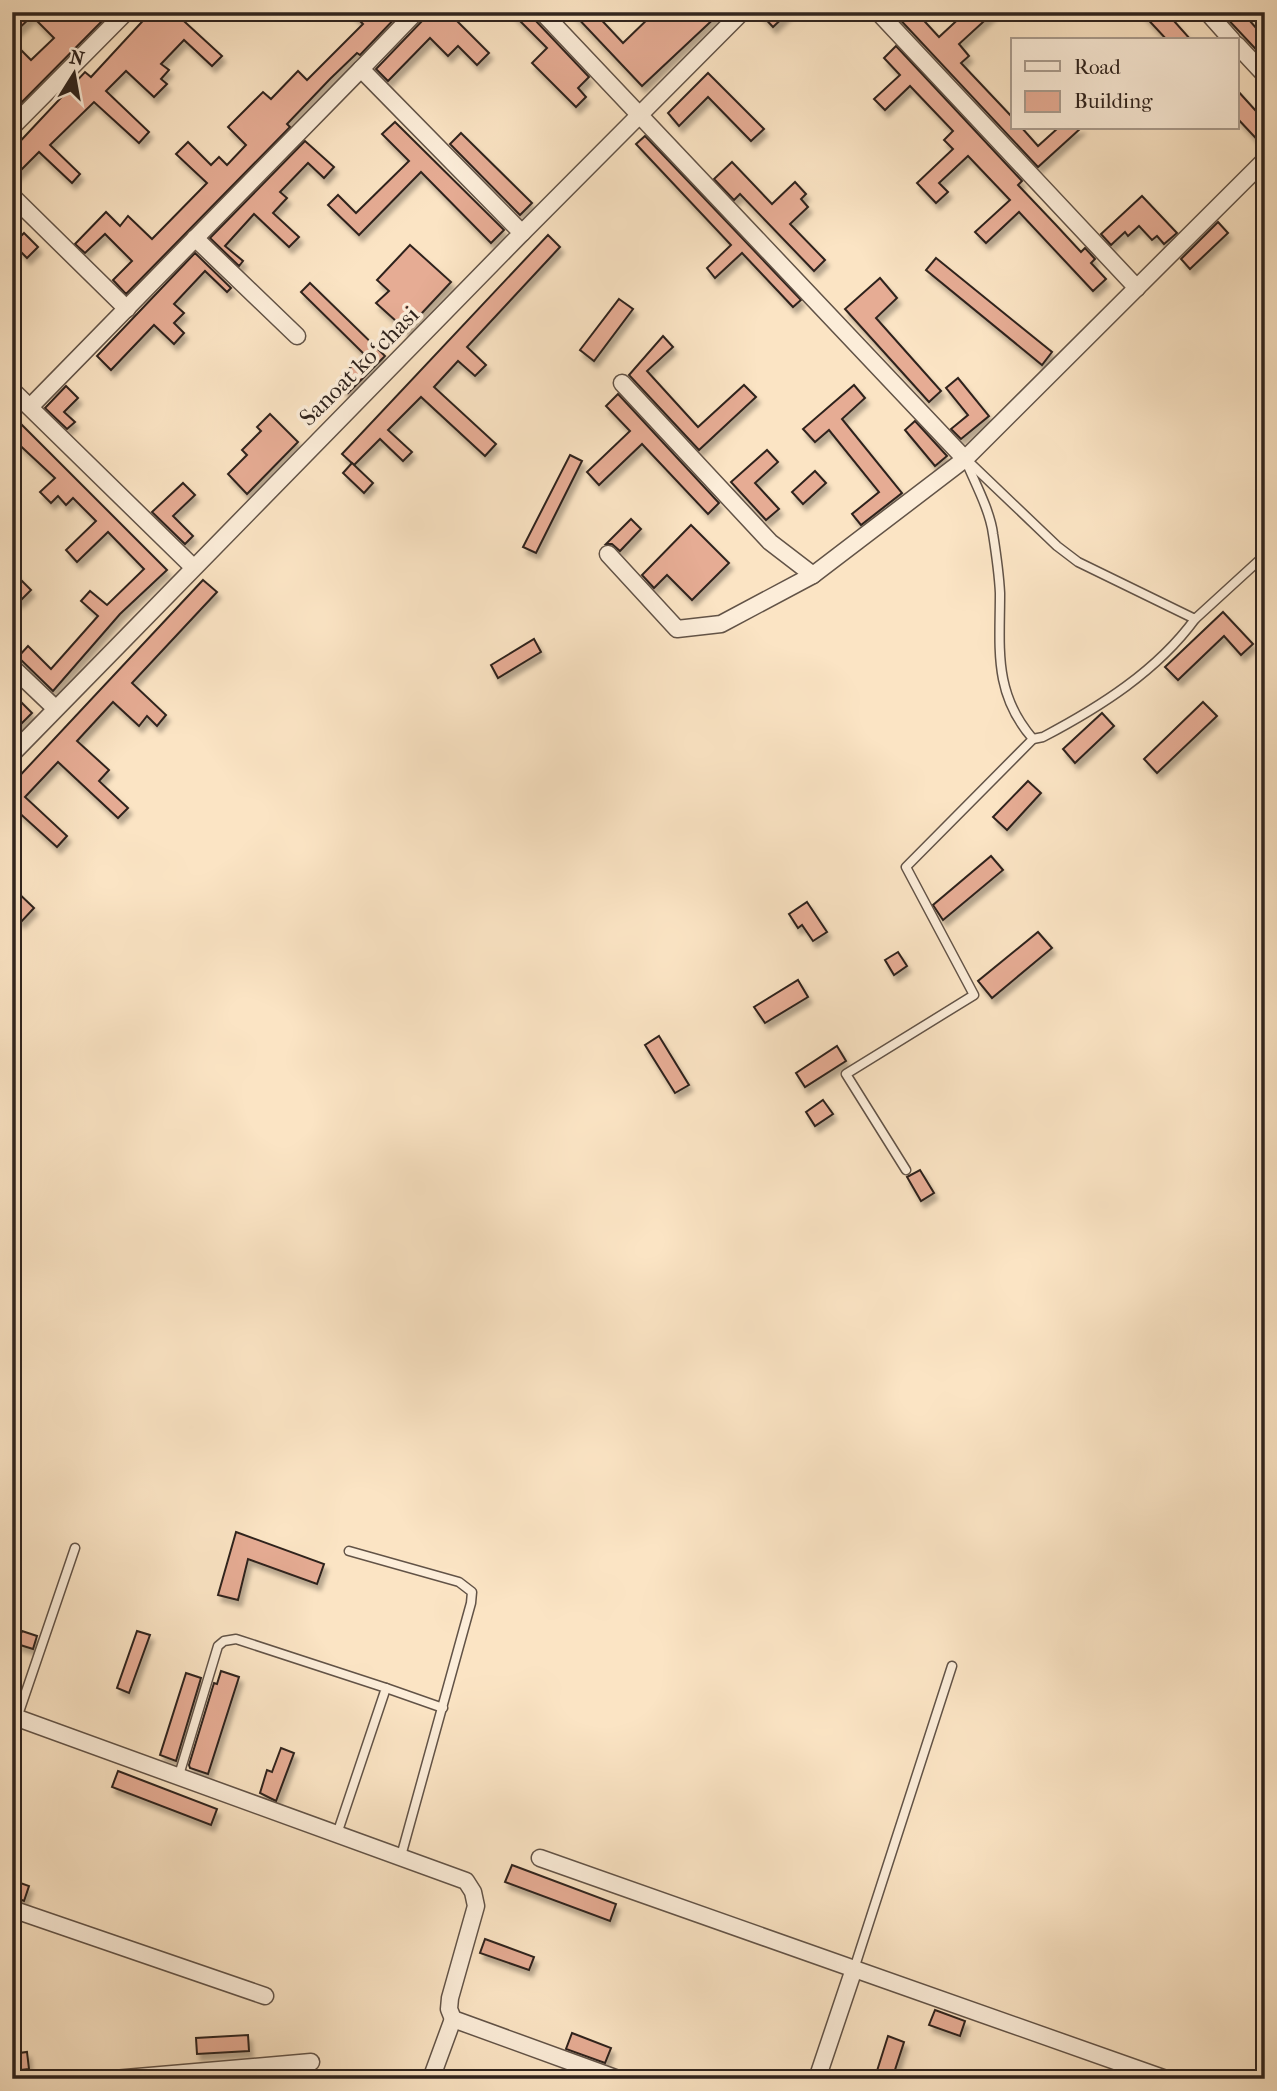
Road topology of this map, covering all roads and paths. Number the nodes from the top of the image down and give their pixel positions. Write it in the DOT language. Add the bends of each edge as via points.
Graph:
graph roads {
  1 [pos="126,12"];
  2 [pos="416,12"];
  3 [pos="542,12"];
  4 [pos="742,12"];
  5 [pos="878,12"];
  6 [pos="1207,12"];
  7 [pos="1230,38"];
  8 [pos="1238,46"];
  9 [pos="360,69"];
  10 [pos="1265,75"];
  11 [pos="639,115"];
  12 [pos="12,127"];
  13 [pos="1265,160"];
  14 [pos="12,196"];
  15 [pos="522,233"];
  16 [pos="195,238"];
  17 [pos="1137,288"];
  18 [pos="127,309"];
  19 [pos="297,336"];
  20 [pos="622,383"];
  21 [pos="12,390"];
  22 [pos="30,407"];
  23 [pos="965,459"];
  24 [pos="608,554"];
  25 [pos="1265,555"];
  26 [pos="193,567"];
  27 [pos="813,575"];
  28 [pos="1195,619"];
  29 [pos="12,667"];
  30 [pos="55,708"];
  31 [pos="1033,739"];
  32 [pos="12,754"];
  33 [pos="906,1170"];
  34 [pos="75,1548"];
  35 [pos="349,1551"];
  36 [pos="952,1666"];
  37 [pos="386,1688"];
  38 [pos="443,1708"];
  39 [pos="15,1717"];
  40 [pos="179,1775"];
  41 [pos="337,1834"];
  42 [pos="401,1856"];
  43 [pos="540,1858"];
  44 [pos="12,1909"];
  45 [pos="853,1969"];
  46 [pos="265,1996"];
  47 [pos="453,2019"];
  48 [pos="311,2062"];
  49 [pos="114,2079"];
  50 [pos="430,2079"];
  51 [pos="618,2079"];
  52 [pos="817,2079"];
  53 [pos="1166,2079"];
  1 -- 12 [label="street"];
  2 -- 9 [label="street"];
  3 -- 11 [label="street"];
  4 -- 11 [label="street, Sanoat koʻchasi"];
  5 -- 17 [label="street"];
  6 -- 7 [label="street"];
  8 -- 10 [label="street"];
  9 -- 15 [label="street"];
  9 -- 16 [label="street"];
  11 -- 15 [label="street, Sanoat koʻchasi"];
  11 -- 23 [label="street"];
  13 -- 17 [label="street"];
  14 -- 18 [label="street"];
  15 -- 26 [label="street, Sanoat koʻchasi"];
  16 -- 18 [label="street"];
  16 -- 19 [label="street"];
  17 -- 23 [label="street"];
  18 -- 22 [label="street"];
  20 -- 27 [label="street" via="769,542"];
  21 -- 22 [label="street"];
  22 -- 26 [label="street"];
  23 -- 27 [label="street"];
  23 -- 28 [label="lane" via="1079,562"];
  23 -- 31 [label="lane" via="993,530 1000,590 998,655 1004,690 1019,723"];
  24 -- 27 [label="street" via="677,629 720,624"];
  25 -- 28 [label="lane"];
  26 -- 30 [label="street, Sanoat koʻchasi"];
  28 -- 31 [label="lane" via="1164,656 1107,700"];
  29 -- 30 [label="street"];
  30 -- 32 [label="street, Sanoat koʻchasi"];
  31 -- 33 [label="lane" via="905,867 974,995 846,1074"];
  34 -- 39 [label="lane"];
  35 -- 38 [label="lane" via="459,1583 472,1592"];
  36 -- 45 [label="lane"];
  37 -- 38 [label="lane"];
  37 -- 40 [label="lane" via="236,1639 224,1641 218,1646"];
  37 -- 41 [label="lane"];
  38 -- 42 [label="lane"];
  39 -- 40 [label="street"];
  40 -- 41 [label="street"];
  41 -- 42 [label="street"];
  42 -- 47 [label="street" via="466,1881 473,1892 476,1906 450,1997"];
  43 -- 45 [label="street"];
  44 -- 46 [label="street"];
  45 -- 52 [label="street"];
  45 -- 53 [label="street"];
  47 -- 50 [label="street"];
  47 -- 51 [label="street"];
  48 -- 49 [label="street"];
}
